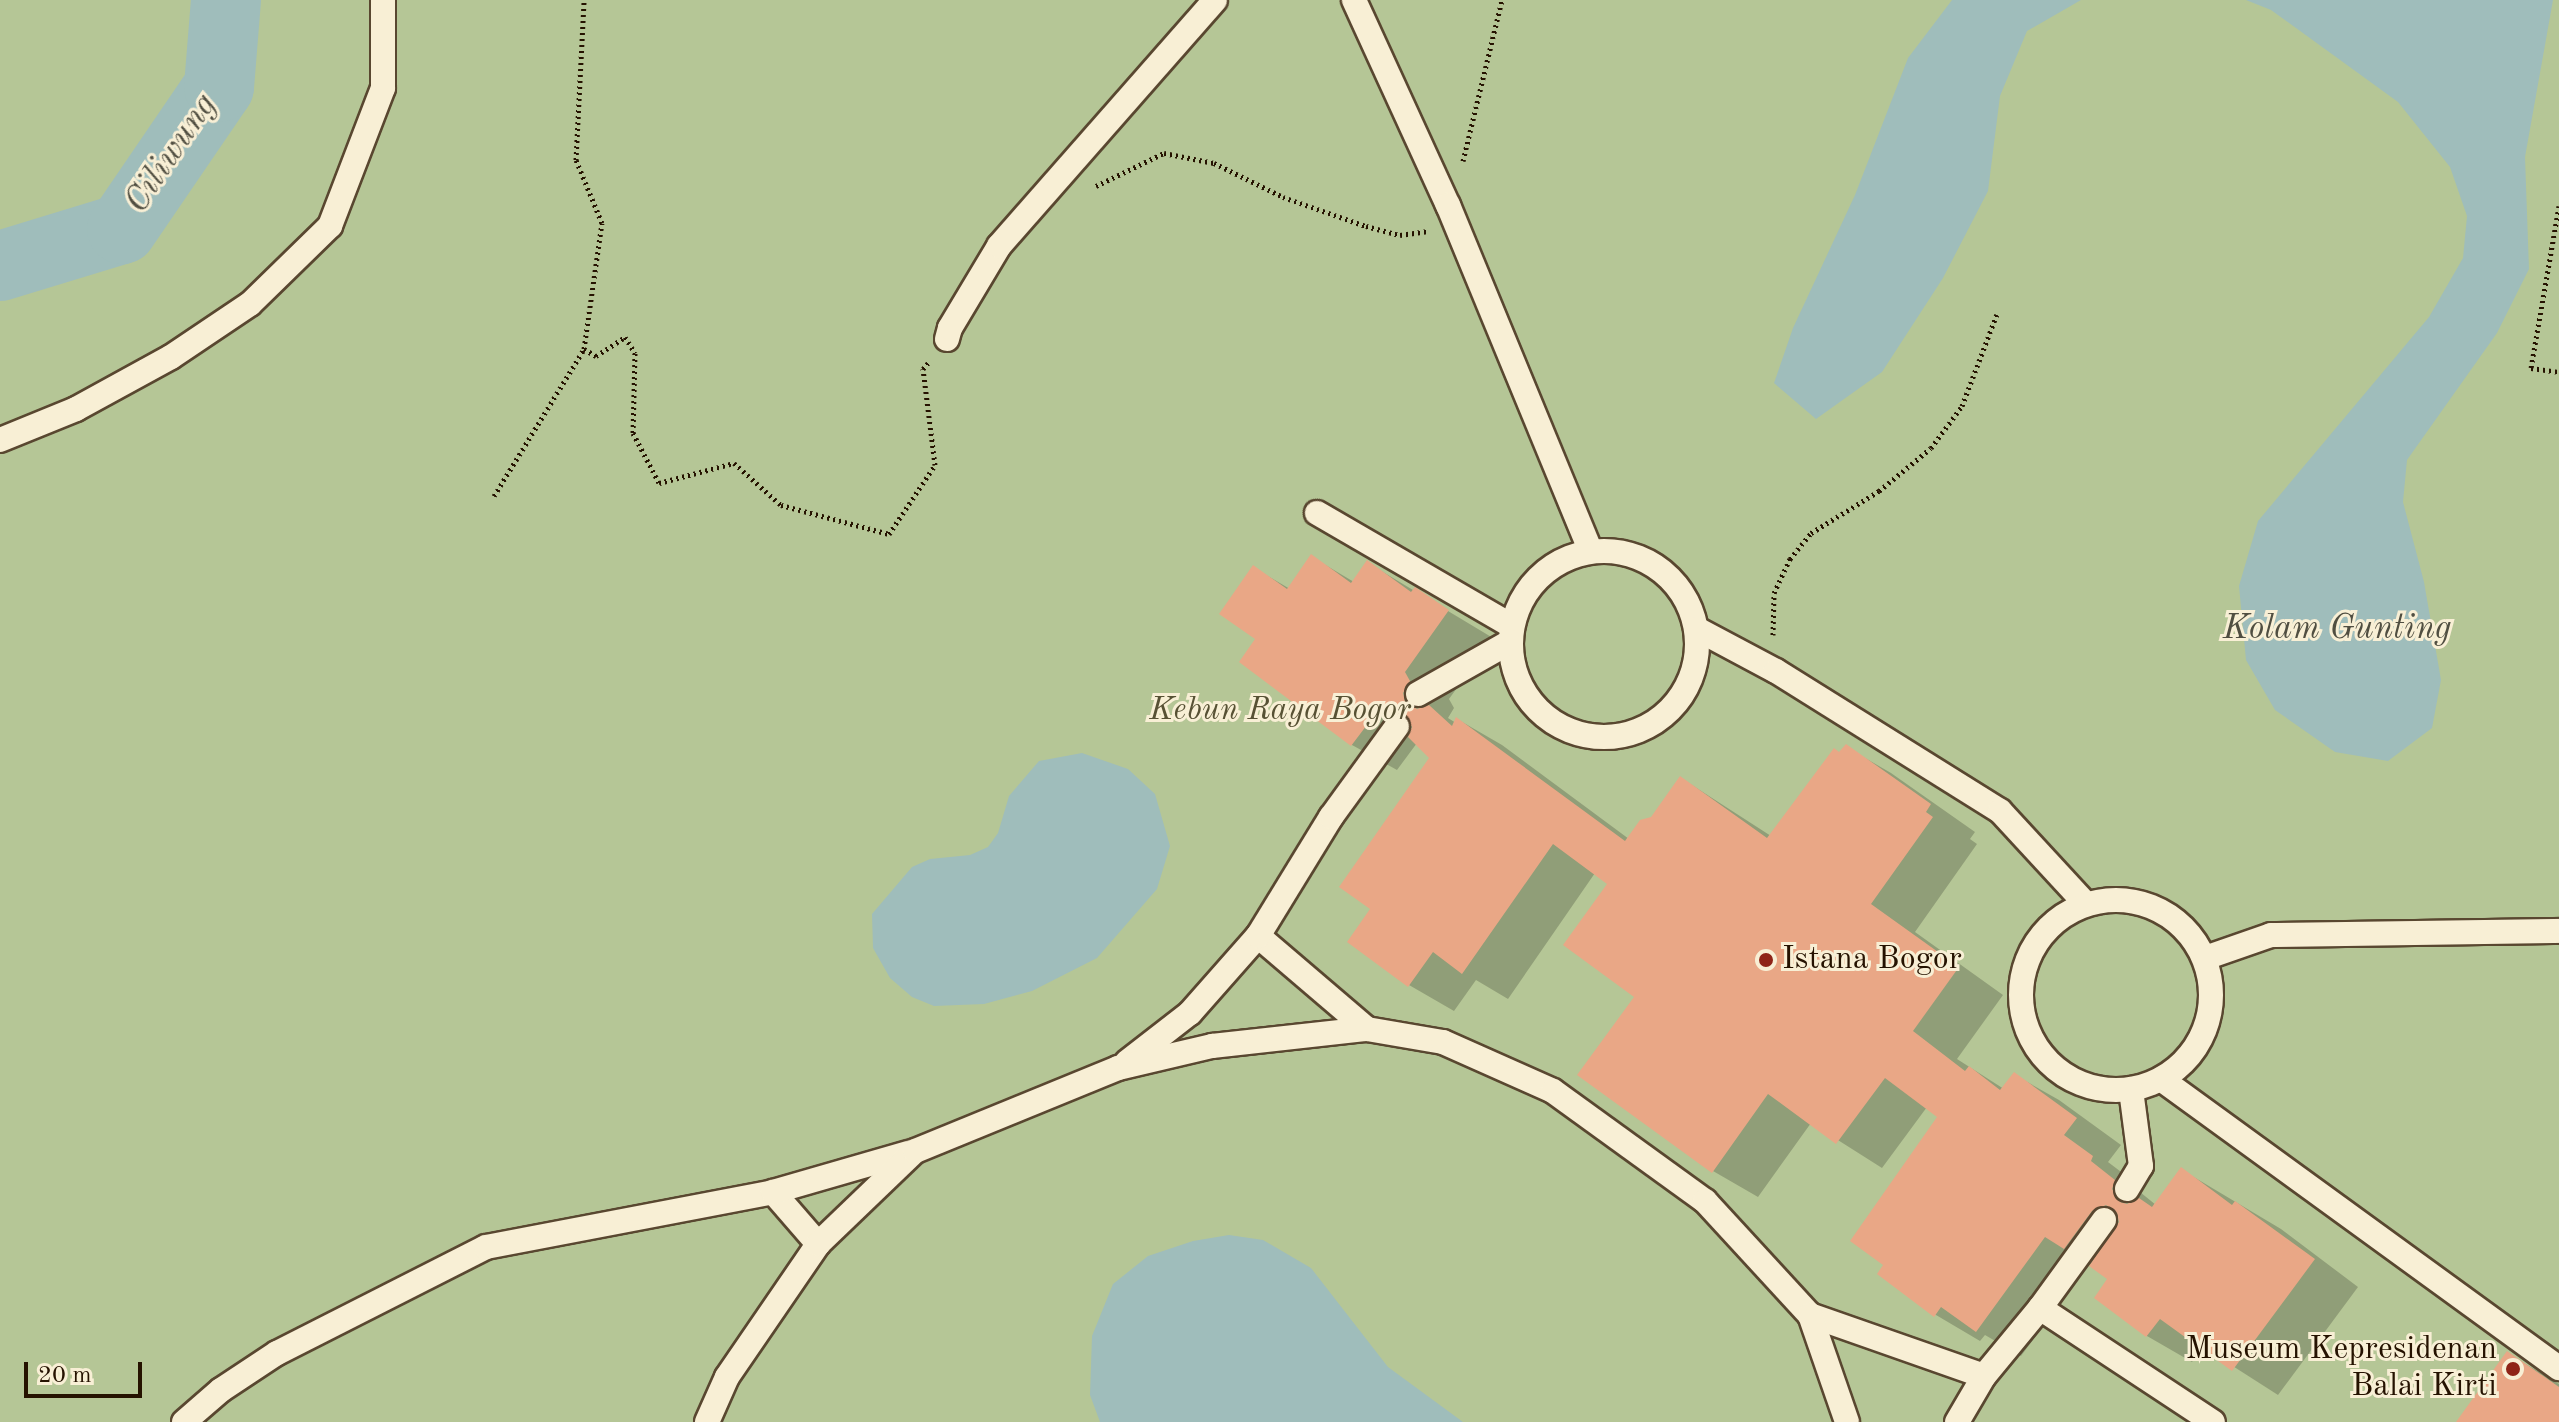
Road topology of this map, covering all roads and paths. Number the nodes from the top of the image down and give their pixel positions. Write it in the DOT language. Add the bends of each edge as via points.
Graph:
graph roads {
  1 [pos="383,0"];
  2 [pos="584,0"];
  3 [pos="1215,0"];
  4 [pos="1354,0"];
  5 [pos="1502,0"];
  6 [pos="1090,189"];
  7 [pos="1448,205"];
  8 [pos="2559,206"];
  9 [pos="1997,314"];
  10 [pos="947,339"];
  11 [pos="584,349"];
  12 [pos="2559,372"];
  13 [pos="0,440"];
  14 [pos="494,496"];
  15 [pos="1317,513"];
  16 [pos="1590,550"];
  17 [pos="1697,629"];
  18 [pos="1511,634"];
  19 [pos="1776,671"];
  20 [pos="1418,694"];
  21 [pos="1397,726"];
  22 [pos="2085,903"];
  23 [pos="2559,931"];
  24 [pos="1258,936"];
  25 [pos="2205,958"];
  26 [pos="1367,1029"];
  27 [pos="1118,1068"];
  28 [pos="2161,1079"];
  29 [pos="2131,1090"];
  30 [pos="915,1151"];
  31 [pos="2127,1189"];
  32 [pos="773,1192"];
  33 [pos="2104,1220"];
  34 [pos="811,1253"];
  35 [pos="2040,1308"];
  36 [pos="1810,1315"];
  37 [pos="2559,1368"];
  38 [pos="1984,1376"];
  39 [pos="184,1422"];
  40 [pos="707,1422"];
  41 [pos="1847,1422"];
  42 [pos="1957,1422"];
  43 [pos="2213,1422"];
  1 -- 13 [label="lane" via="383,88 330,226 250,304 171,357 76,409"];
  2 -- 11 [label="path" via="576,160 602,223"];
  3 -- 10 [label="lane" via="999,246"];
  4 -- 7 [label="lane"];
  5 -- 7 [label="path"];
  6 -- 7 [label="path" via="1164,153 1214,163 1283,197 1400,235 1433,231"];
  7 -- 16 [label="lane"];
  8 -- 12 [label="path" via="2531,368"];
  9 -- 19 [label="path" via="1962,406 1931,448 1879,491 1811,533 1790,559 1774,593"];
  10 -- 11 [label="path" via="923,369 935,465 889,534 781,505 734,463 659,483 633,433 635,353 625,337 596,356"];
  11 -- 14 [label="path"];
  15 -- 18 [label="lane"];
  16 -- 17 [label="lane" via="1627,553 1660,568 1685,596"];
  16 -- 18 [label="lane" via="1563,559 1539,576 1521,599"];
  17 -- 18 [label="lane" via="1697,661 1687,690 1668,714 1641,731 1611,737 1580,734 1552,721 1529,700 1515,672"];
  17 -- 19 [label="lane"];
  18 -- 20 [label="lane"];
  19 -- 22 [label="lane" via="2000,811"];
  21 -- 24 [label="lane" via="1331,817"];
  22 -- 25 [label="lane" via="2123,899 2160,910 2190,935"];
  22 -- 29 [label="lane" via="2057,918 2035,941 2022,970 2020,1002 2027,1032 2045,1059 2070,1079 2100,1089"];
  23 -- 25 [label="lane" via="2271,935"];
  24 -- 26 [label="lane"];
  24 -- 27 [label="lane" via="1190,1013"];
  25 -- 28 [label="lane" via="2212,995 2209,1020 2182,1064"];
  26 -- 27 [label="lane" via="1212,1046"];
  26 -- 36 [label="lane" via="1443,1042 1553,1091 1705,1201"];
  27 -- 30 [label="lane"];
  28 -- 29 [label="lane"];
  28 -- 37 [label="lane"];
  29 -- 31 [label="lane" via="2141,1166"];
  30 -- 32 [label="lane"];
  30 -- 34 [label="lane"];
  32 -- 34 [label="lane"];
  32 -- 39 [label="lane" via="486,1247 277,1353"];
  33 -- 35 [label="lane"];
  34 -- 40 [label="lane" via="727,1377"];
  35 -- 38 [label="lane"];
  35 -- 43 [label="lane"];
  36 -- 38 [label="lane"];
  36 -- 41 [label="lane"];
  38 -- 42 [label="lane"];
}
